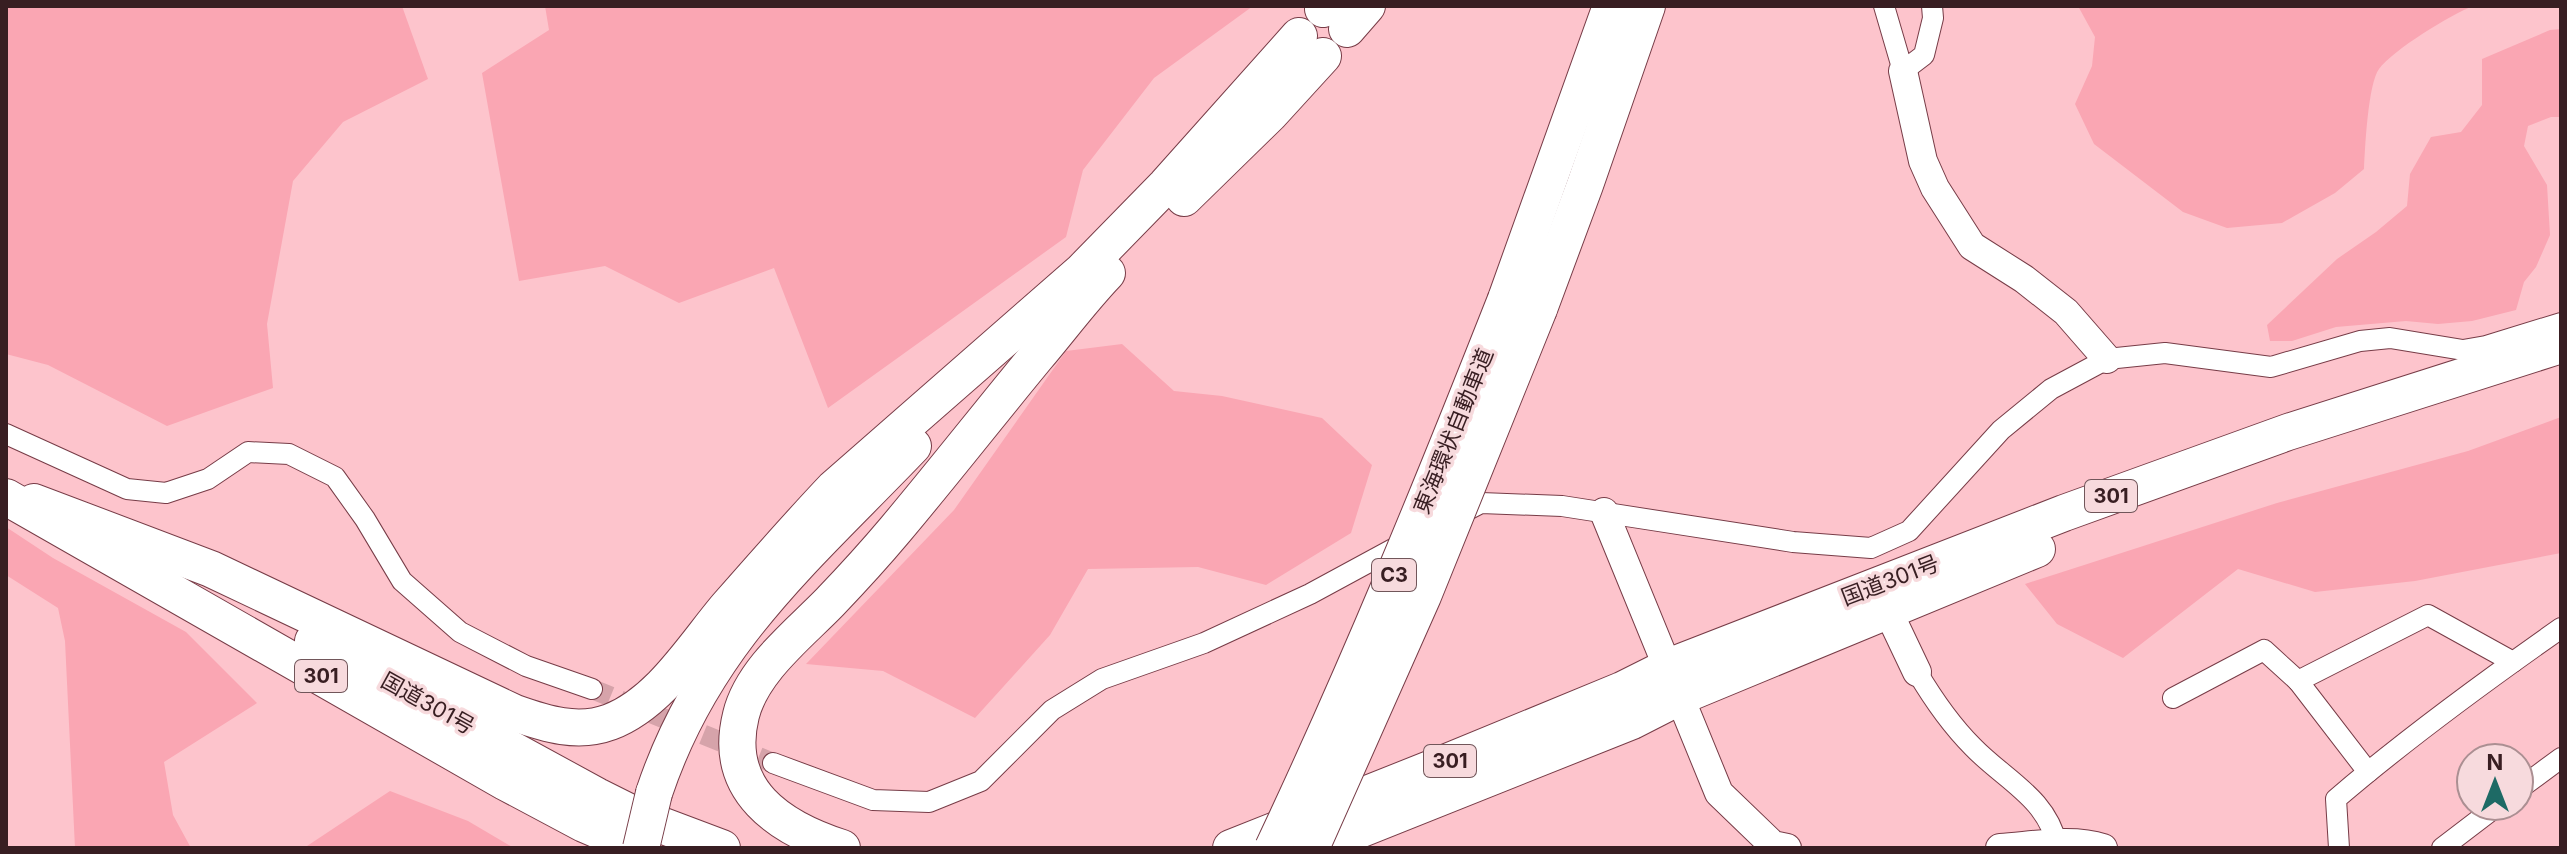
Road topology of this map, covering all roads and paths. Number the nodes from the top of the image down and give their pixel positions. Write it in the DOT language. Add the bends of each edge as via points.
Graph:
graph roads {
  1 [pos="1611,6"];
  2 [pos="1647,6"];
  3 [pos="1884,6"];
  4 [pos="1932,6"];
  5 [pos="1311,46"];
  6 [pos="1903,71"];
  7 [pos="1089,278"];
  8 [pos="1523,304"];
  9 [pos="2561,323"];
  10 [pos="2561,345"];
  11 [pos="2434,347"];
  12 [pos="2107,359"];
  13 [pos="2561,370"];
  14 [pos="2441,383"];
  15 [pos="6,434"];
  16 [pos="15,497"];
  17 [pos="1604,512"];
  18 [pos="1888,611"];
  19 [pos="2561,628"];
  20 [pos="2513,662"];
  21 [pos="1917,672"];
  22 [pos="2298,681"];
  23 [pos="1673,682"];
  24 [pos="592,689"];
  25 [pos="2173,698"];
  26 [pos="2561,758"];
  27 [pos="773,763"];
  28 [pos="2368,772"];
  29 [pos="2535,777"];
  30 [pos="505,782"];
  31 [pos="1373,791"];
  32 [pos="663,795"];
  33 [pos="2476,822"];
  34 [pos="2057,845"];
  35 [pos="621,848"];
  36 [pos="641,848"];
  37 [pos="660,848"];
  38 [pos="722,848"];
  39 [pos="842,848"];
  40 [pos="1203,848"];
  41 [pos="1231,848"];
  42 [pos="1273,848"];
  43 [pos="1313,848"];
  44 [pos="1787,848"];
  45 [pos="2000,848"];
  46 [pos="2103,848"];
  47 [pos="2339,848"];
  48 [pos="2442,848"];
  1 -- 8 [label="highway, 東海環状自動車道 / C3"];
  2 -- 8 [label="highway, 東海環状自動車道 / C3"];
  3 -- 6 [label="street"];
  4 -- 6 [label="street" via="1924,55"];
  5 -- 7 [label="highway" via="1270,114"];
  6 -- 12 [label="street" via="1923,161 1972,246 2066,312"];
  7 -- 16 [label="highway" via="834,488 658,688 623,716 592,726 555,726 515,713 224,575"];
  7 -- 32 [label="highway" via="760,637 709,711"];
  7 -- 39 [label="highway" via="888,537 763,673 745,703 738,751 751,790 778,820"];
  8 -- 42 [label="highway, 東海環状自動車道 / C3, bridge"];
  8 -- 43 [label="highway, 東海環状自動車道 / C3, bridge" via="1423,596"];
  9 -- 11 [label="street" via="2486,346"];
  10 -- 14 [label="highway, 国道301号 / 301"];
  11 -- 12 [label="street" via="2390,338 2360,341 2271,367 2165,353"];
  11 -- 14 [label="street"];
  12 -- 17 [label="street" via="2051,389 2001,430 1909,531 1871,548 1793,542"];
  13 -- 18 [label="highway, 国道301号 / 301" via="2157,504"];
  14 -- 23 [label="highway, 国道301号 / 301" via="2064,513"];
  15 -- 24 [label="street" via="127,489 166,493 208,479 248,452 289,454 335,477 402,581 460,632 526,666"];
  16 -- 30 [label="highway, 国道301号 / 301"];
  16 -- 38 [label="highway, 国道301号 / 301" via="123,542 637,816"];
  17 -- 23 [label="street"];
  17 -- 27 [label="street" via="1481,503 1231,631 1102,679 1052,710 981,781 929,802 873,800"];
  18 -- 21 [label="street"];
  18 -- 23 [label="highway, 国道301号 / 301"];
  19 -- 20 [label="street"];
  20 -- 22 [label="street" via="2428,615"];
  20 -- 28 [label="street"];
  21 -- 34 [label="street" via="1972,746 2037,801 2053,826"];
  22 -- 25 [label="street" via="2264,650"];
  22 -- 28 [label="street"];
  23 -- 31 [label="highway, 国道301号 / 301" via="1622,690"];
  23 -- 43 [label="highway, 国道301号 / 301" via="1632,721"];
  23 -- 44 [label="street" via="1719,793 1773,845"];
  26 -- 29 [label="street"];
  28 -- 47 [label="street" via="2336,799"];
  30 -- 35 [label="highway"];
  30 -- 36 [label="highway, 国道301号 / 301"];
  31 -- 40 [label="highway"];
  31 -- 41 [label="highway, 国道301号 / 301"];
  32 -- 36 [label="highway, bridge"];
  32 -- 37 [label="highway"];
  33 -- 48 [label="street"];
  34 -- 45 [label="street"];
  34 -- 46 [label="street"];
}
